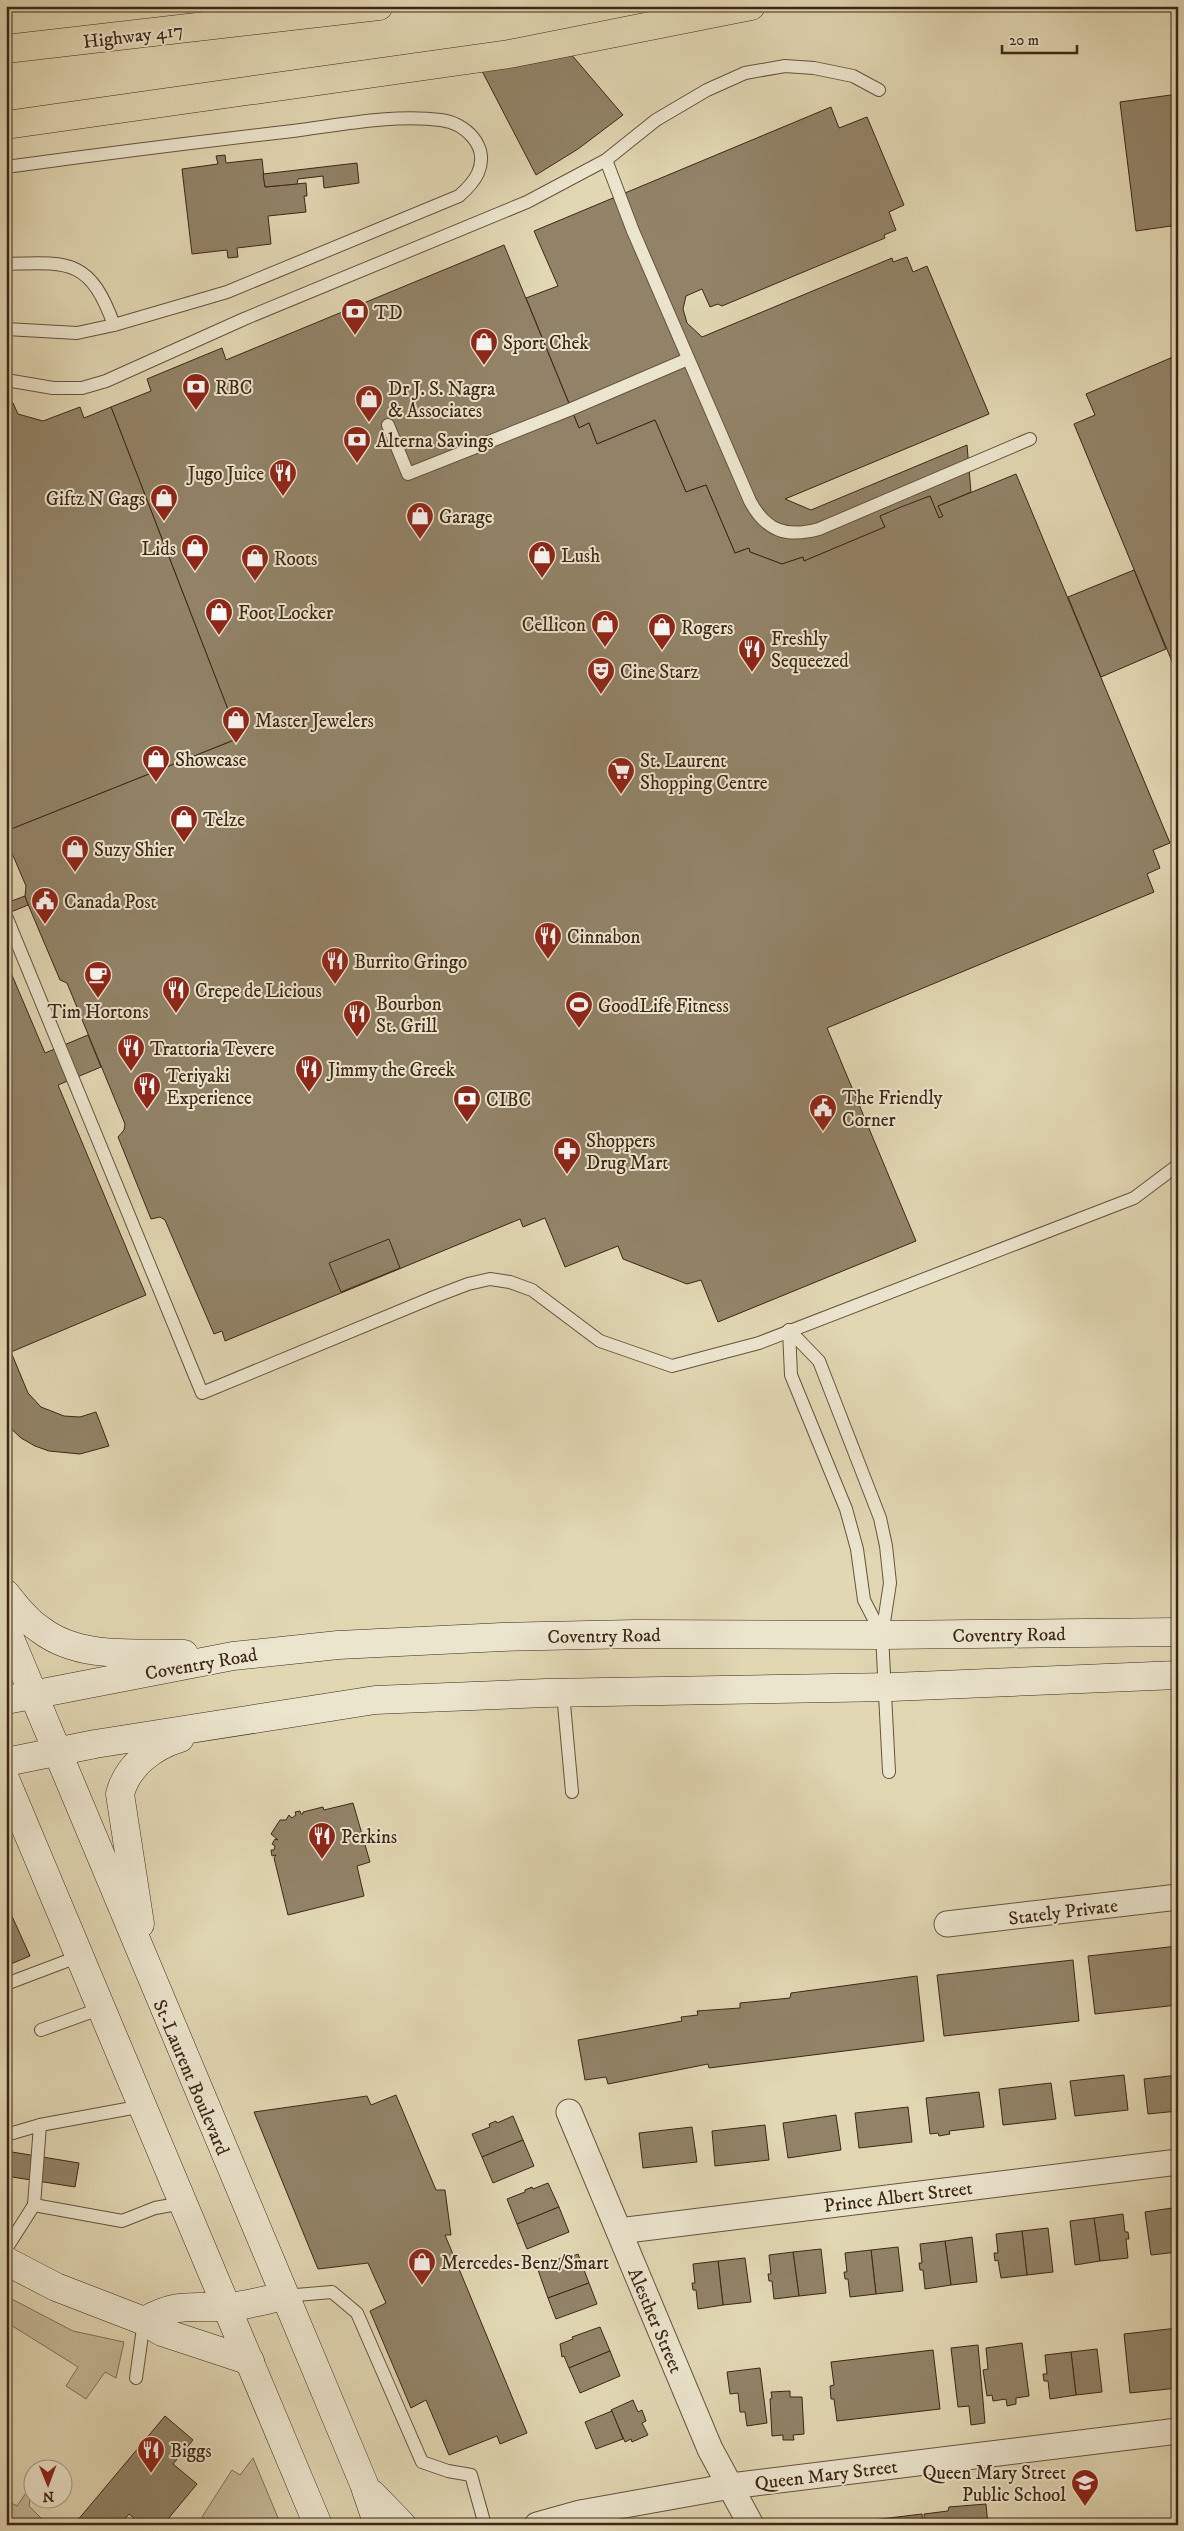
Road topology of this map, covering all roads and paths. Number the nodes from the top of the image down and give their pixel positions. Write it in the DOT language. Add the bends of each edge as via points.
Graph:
graph roads {
  1 [pos="379,6"];
  2 [pos="751,6"];
  3 [pos="6,49"];
  4 [pos="879,90"];
  5 [pos="6,125"];
  6 [pos="606,160"];
  7 [pos="6,167"];
  8 [pos="6,264"];
  9 [pos="114,325"];
  10 [pos="6,329"];
  11 [pos="688,359"];
  12 [pos="6,380"];
  13 [pos="388,425"];
  14 [pos="1030,439"];
  15 [pos="6,916"];
  16 [pos="1178,1165"];
  17 [pos="789,1330"];
  18 [pos="6,1594"];
  19 [pos="6,1629"];
  20 [pos="1178,1632"];
  21 [pos="882,1636"];
  22 [pos="233,1656"];
  23 [pos="1178,1675"];
  24 [pos="883,1687"];
  25 [pos="563,1693"];
  26 [pos="34,1694"];
  27 [pos="6,1700"];
  28 [pos="269,1715"];
  29 [pos="58,1752"];
  30 [pos="6,1762"];
  31 [pos="889,1772"];
  32 [pos="6,1781"];
  33 [pos="572,1792"];
  34 [pos="6,1834"];
  35 [pos="44,1869"];
  36 [pos="1178,1897"];
  37 [pos="947,1924"];
  38 [pos="80,1956"];
  39 [pos="148,1972"];
  40 [pos="6,1984"];
  41 [pos="102,2008"];
  42 [pos="40,2030"];
  43 [pos="143,2106"];
  44 [pos="569,2112"];
  45 [pos="40,2125"];
  46 [pos="6,2135"];
  47 [pos="1178,2162"];
  48 [pos="183,2202"];
  49 [pos="34,2205"];
  50 [pos="619,2231"];
  51 [pos="6,2249"];
  52 [pos="6,2260"];
  53 [pos="284,2296"];
  54 [pos="228,2307"];
  55 [pos="144,2321"];
  56 [pos="250,2361"];
  57 [pos="136,2378"];
  58 [pos="1178,2431"];
  59 [pos="364,2484"];
  60 [pos="731,2486"];
  61 [pos="318,2525"];
  62 [pos="378,2525"];
  63 [pos="402,2525"];
  64 [pos="486,2525"];
  65 [pos="537,2525"];
  66 [pos="751,2525"];
  1 -- 3 [label="highway, Highway 417"];
  2 -- 5 [label="highway" via="509,54"];
  4 -- 6 [label="lane" via="853,76 814,68 785,66 745,73 707,90 656,120"];
  6 -- 11 [label="lane"];
  6 -- 12 [label="lane" via="527,202 244,319 106,381 82,388 62,388"];
  7 -- 9 [label="lane" via="404,120 440,120 458,124 478,145 481,158 479,172 471,185 441,205 245,286"];
  8 -- 9 [label="lane" via="47,262 72,266 88,276 98,288"];
  9 -- 10 [label="lane" via="77,333"];
  11 -- 13 [label="lane" via="408,474"];
  11 -- 14 [label="lane" via="750,501 762,521 778,530 799,533 819,529"];
  15 -- 17 [label="lane" via="202,1393 451,1290 490,1279 532,1290 600,1341 672,1366 759,1344"];
  16 -- 17 [label="lane" via="1134,1198"];
  17 -- 21 [label="lane" via="791,1375 846,1509 857,1549 864,1600"];
  17 -- 21 [label="lane" via="820,1361 880,1518 890,1582"];
  18 -- 22 [label="main road" via="42,1631 79,1648 127,1653"];
  19 -- 26 [label="main road, St-Laurent Boulevard"];
  20 -- 21 [label="main road, Coventry Road"];
  21 -- 22 [label="main road, Coventry Road" via="635,1634 502,1637 338,1645"];
  21 -- 24 [label="lane"];
  22 -- 26 [label="main road, Coventry Road"];
  23 -- 24 [label="main road"];
  24 -- 25 [label="main road"];
  24 -- 31 [label="lane"];
  25 -- 28 [label="main road" via="375,1700"];
  25 -- 33 [label="lane"];
  26 -- 27 [label="main road, Coventry Road"];
  26 -- 29 [label="main road, St-Laurent Boulevard"];
  28 -- 29 [label="main road"];
  28 -- 39 [label="main road" via="166,1742 137,1764 123,1784 120,1805"];
  29 -- 30 [label="main road"];
  29 -- 39 [label="main road, St-Laurent Boulevard"];
  32 -- 35 [label="main road"];
  34 -- 35 [label="main road"];
  35 -- 38 [label="main road"];
  36 -- 37 [label="street, Stately Private"];
  38 -- 40 [label="lane"];
  38 -- 41 [label="main road"];
  39 -- 53 [label="main road, St-Laurent Boulevard"];
  41 -- 42 [label="lane"];
  41 -- 43 [label="main road"];
  43 -- 45 [label="lane"];
  43 -- 48 [label="main road"];
  44 -- 50 [label="street, Alesther Street"];
  45 -- 46 [label="lane"];
  45 -- 49 [label="lane"];
  47 -- 50 [label="street, Prince Albert Street"];
  48 -- 49 [label="lane" via="155,2208 122,2221"];
  48 -- 54 [label="main road"];
  49 -- 51 [label="lane"];
  50 -- 60 [label="street, Alesther Street" via="710,2449"];
  52 -- 55 [label="main road" via="80,2298"];
  53 -- 54 [label="main road"];
  53 -- 59 [label="main road, St-Laurent Boulevard"];
  53 -- 64 [label="lane" via="332,2292 356,2313 422,2462 471,2475"];
  54 -- 55 [label="main road" via="186,2306 164,2310"];
  54 -- 56 [label="main road"];
  55 -- 56 [label="main road" via="162,2332"];
  55 -- 57 [label="lane"];
  56 -- 61 [label="main road"];
  58 -- 60 [label="street, Queen Mary Street"];
  59 -- 62 [label="main road, St-Laurent Boulevard"];
  59 -- 63 [label="main road"];
  60 -- 65 [label="street, Queen Mary Street" via="580,2513"];
  60 -- 66 [label="street, Alesther Street"];
}
